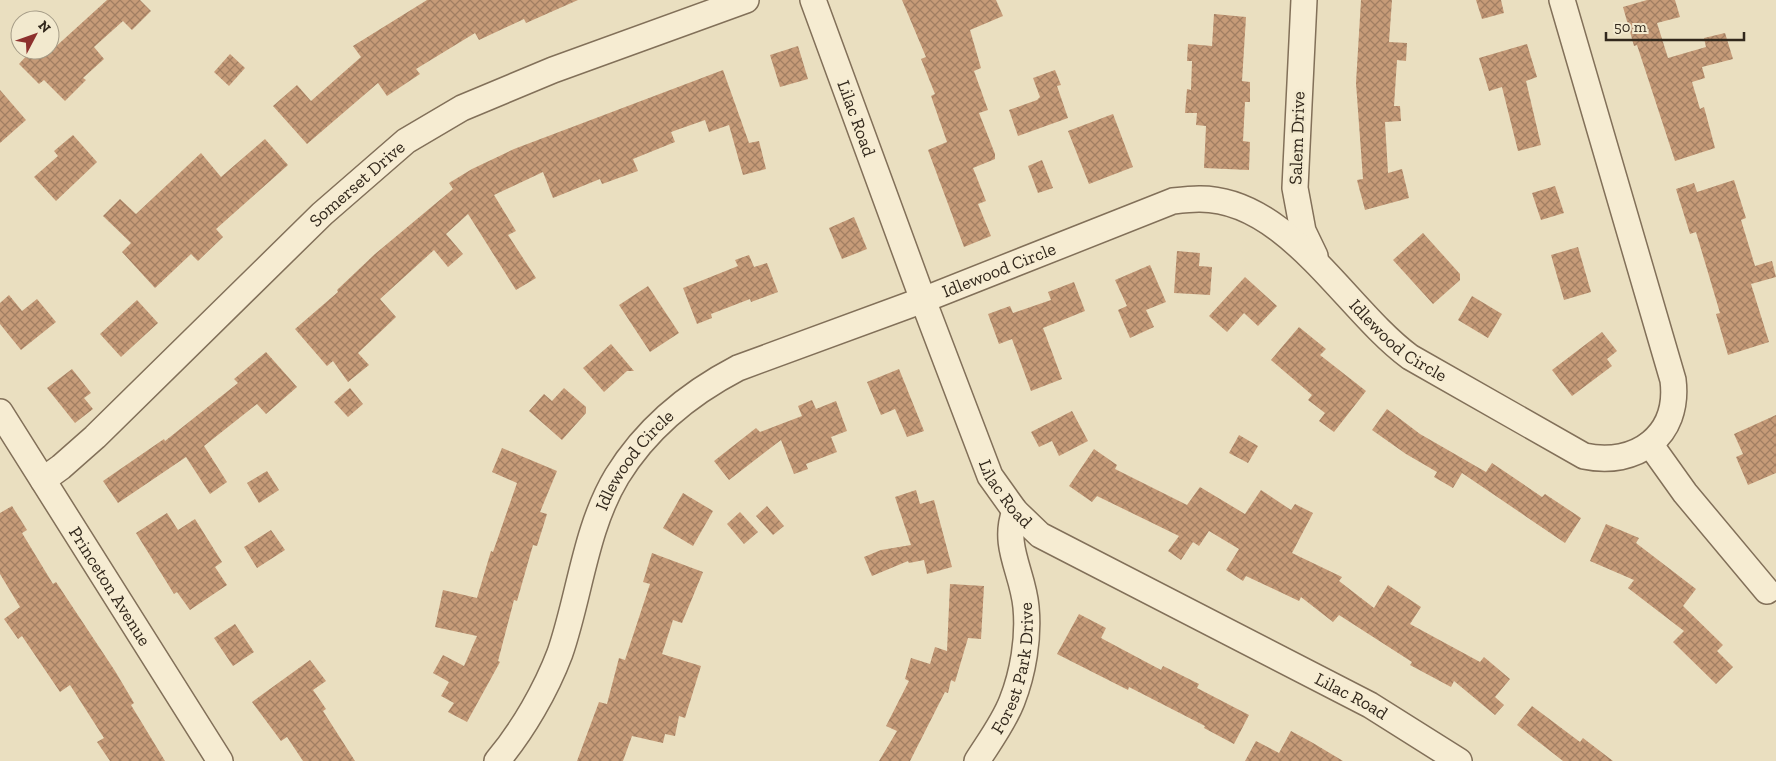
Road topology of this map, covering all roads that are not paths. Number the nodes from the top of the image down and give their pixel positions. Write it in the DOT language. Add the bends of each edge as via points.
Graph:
graph roads {
  1 [pos="746,0"];
  2 [pos="813,0"];
  3 [pos="1304,0"];
  4 [pos="1562,0"];
  5 [pos="1323,271"];
  6 [pos="923,300"];
  7 [pos="0,412"];
  8 [pos="1650,444"];
  9 [pos="43,480"];
  10 [pos="1015,511"];
  11 [pos="1766,591"];
  12 [pos="220,761"];
  13 [pos="497,761"];
  14 [pos="977,761"];
  15 [pos="1459,761"];
  1 -- 9 [label="street, Somerset Drive" via="553,70 462,108 406,141 322,214 95,437"];
  2 -- 6 [label="street, Lilac Road"];
  3 -- 5 [label="street, Salem Drive" via="1295,188 1303,231"];
  4 -- 8 [label="street, Idlewood Circle" via="1673,380 1669,417"];
  5 -- 6 [label="street, Idlewood Circle" via="1306,251 1250,211 1200,199 1173,201"];
  5 -- 8 [label="street, Idlewood Circle" via="1373,326 1410,357 1584,456 1602,460 1621,458"];
  6 -- 10 [label="street, Lilac Road" via="990,476"];
  6 -- 13 [label="street, Idlewood Circle" via="738,368 711,382 652,432 629,460 609,493 595,528 560,653 539,698"];
  7 -- 9 [label="street, Princeton Avenue"];
  8 -- 11 [label="street" via="1685,493"];
  9 -- 12 [label="street, Princeton Avenue"];
  10 -- 14 [label="street, Forest Park Drive" via="1009,526 1011,552 1022,579 1026,608 1021,670 1011,702"];
  10 -- 15 [label="street, Lilac Road" via="1040,535 1370,705"];
}
